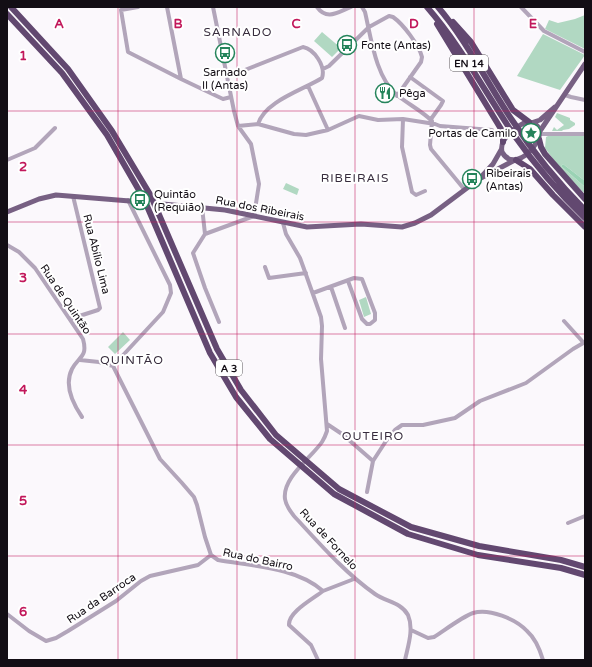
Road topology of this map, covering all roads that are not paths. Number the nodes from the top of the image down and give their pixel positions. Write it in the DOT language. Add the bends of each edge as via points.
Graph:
graph roads {
  1 [pos="11,7"];
  2 [pos="138,7"];
  3 [pos="168,7"];
  4 [pos="213,7"];
  5 [pos="317,7"];
  6 [pos="351,7"];
  7 [pos="362,7"];
  8 [pos="427,7"];
  9 [pos="438,7"];
  10 [pos="521,7"];
  11 [pos="7,14"];
  12 [pos="445,15"];
  13 [pos="369,27"];
  14 [pos="585,52"];
  15 [pos="585,64"];
  16 [pos="323,69"];
  17 [pos="227,77"];
  18 [pos="410,78"];
  19 [pos="181,79"];
  20 [pos="308,86"];
  21 [pos="565,95"];
  22 [pos="397,96"];
  23 [pos="231,97"];
  24 [pos="585,100"];
  25 [pos="557,106"];
  26 [pos="431,119"];
  27 [pos="403,120"];
  28 [pos="509,121"];
  29 [pos="530,122"];
  30 [pos="258,124"];
  31 [pos="433,124"];
  32 [pos="238,126"];
  33 [pos="55,128"];
  34 [pos="328,130"];
  35 [pos="492,130"];
  36 [pos="585,134"];
  37 [pos="540,135"];
  38 [pos="502,142"];
  39 [pos="501,150"];
  40 [pos="532,155"];
  41 [pos="7,160"];
  42 [pos="515,160"];
  43 [pos="479,179"];
  44 [pos="464,189"];
  45 [pos="425,192"];
  46 [pos="74,196"];
  47 [pos="585,199"];
  48 [pos="128,200"];
  49 [pos="142,202"];
  50 [pos="163,204"];
  51 [pos="202,207"];
  52 [pos="585,210"];
  53 [pos="7,212"];
  54 [pos="254,216"];
  55 [pos="585,218"];
  56 [pos="283,222"];
  57 [pos="585,227"];
  58 [pos="205,234"];
  59 [pos="7,245"];
  60 [pos="265,267"];
  61 [pos="306,273"];
  62 [pos="348,281"];
  63 [pos="330,287"];
  64 [pos="312,294"];
  65 [pos="70,319"];
  66 [pos="564,321"];
  67 [pos="219,322"];
  68 [pos="345,328"];
  69 [pos="584,342"];
  70 [pos="80,360"];
  71 [pos="113,366"];
  72 [pos="82,417"];
  73 [pos="327,424"];
  74 [pos="373,461"];
  75 [pos="367,492"];
  76 [pos="585,516"];
  77 [pos="568,523"];
  78 [pos="211,555"];
  79 [pos="585,567"];
  80 [pos="585,575"];
  81 [pos="354,579"];
  82 [pos="323,591"];
  83 [pos="7,614"];
  84 [pos="411,630"];
  85 [pos="318,660"];
  86 [pos="405,660"];
  87 [pos="543,660"];
  1 -- 79 [label="highway, A 3" via="68,69 112,131 151,196 217,348 241,390 276,435 339,489 411,527 479,546 561,560"];
  2 -- 19 [label="street" via="121,10 128,52"];
  3 -- 19 [label="street"];
  4 -- 17 [label="street"];
  5 -- 6 [label="street" via="321,13 328,15"];
  7 -- 13 [label="street"];
  8 -- 28 [label="highway, EN 14" via="452,37"];
  8 -- 38 [label="highway" via="501,129"];
  9 -- 12 [label="highway, EN 14"];
  10 -- 14 [label="street" via="544,31"];
  11 -- 80 [label="highway, A 3" via="62,73 107,135 144,199 210,353 236,396 270,439 334,494 408,534 478,555 561,568"];
  12 -- 28 [label="highway, EN 14"];
  12 -- 29 [label="highway" via="469,38 513,110"];
  13 -- 16 [label="street"];
  13 -- 18 [label="street" via="389,16 395,18 405,29 422,57"];
  13 -- 22 [label="street" via="378,66 387,85"];
  15 -- 21 [label="main road"];
  16 -- 17 [label="street" via="312,51 303,47"];
  16 -- 20 [label="street" via="322,78"];
  17 -- 23 [label="street"];
  18 -- 22 [label="street"];
  18 -- 26 [label="street" via="443,101"];
  19 -- 23 [label="street" via="223,99"];
  20 -- 30 [label="street" via="271,106 260,117"];
  20 -- 34 [label="street"];
  21 -- 24 [label="street"];
  21 -- 25 [label="main road"];
  22 -- 26 [label="street"];
  23 -- 32 [label="street"];
  25 -- 29 [label="main road" via="540,120"];
  25 -- 37 [label="main road"];
  26 -- 31 [label="street"];
  27 -- 31 [label="street"];
  27 -- 34 [label="street" via="378,120 359,116"];
  27 -- 45 [label="street" via="402,147 412,192 416,196"];
  28 -- 40 [label="highway, EN 14"];
  29 -- 37 [label="main road" via="536,125"];
  29 -- 38 [label="main road" via="519,125"];
  30 -- 32 [label="street"];
  30 -- 34 [label="street" via="300,134"];
  31 -- 35 [label="street"];
  31 -- 44 [label="street" via="431,149"];
  32 -- 54 [label="street" via="251,144 260,184"];
  33 -- 41 [label="street" via="35,148"];
  36 -- 37 [label="street"];
  37 -- 42 [label="main road" via="523,156"];
  37 -- 47 [label="highway" via="541,147 545,154"];
  38 -- 39 [label="main road"];
  39 -- 42 [label="main road" via="504,156"];
  39 -- 43 [label="main road" via="494,164"];
  40 -- 52 [label="highway, EN 14"];
  40 -- 55 [label="highway, EN 14" via="562,194"];
  42 -- 43 [label="main road"];
  42 -- 57 [label="highway" via="530,169"];
  43 -- 44 [label="main road"];
  44 -- 56 [label="main road, Rua dos Ribeirais" via="431,216 402,227 361,224 310,228"];
  46 -- 48 [label="main road"];
  46 -- 53 [label="main road" via="45,197"];
  46 -- 65 [label="street, Rua Abílio Lima" via="100,308"];
  48 -- 49 [label="main road"];
  48 -- 71 [label="street" via="170,285 171,293 163,312"];
  50 -- 51 [label="main road, Rua dos Ribeirais"];
  51 -- 54 [label="main road, Rua dos Ribeirais"];
  51 -- 58 [label="street"];
  54 -- 56 [label="main road, Rua dos Ribeirais"];
  54 -- 58 [label="street"];
  56 -- 61 [label="street" via="286,234"];
  58 -- 67 [label="street" via="193,253"];
  59 -- 65 [label="street, Rua de Quintão" via="19,252 35,268"];
  60 -- 61 [label="street" via="269,278"];
  61 -- 64 [label="street"];
  62 -- 62 [label="street" via="359,278 364,281 375,316 373,322 367,324 362,319"];
  62 -- 63 [label="street"];
  63 -- 64 [label="street"];
  63 -- 68 [label="street"];
  64 -- 73 [label="street" via="321,317 321,359"];
  65 -- 70 [label="street, Rua de Quintão" via="85,346 85,352"];
  66 -- 69 [label="street"];
  69 -- 74 [label="street" via="526,383 480,400 455,418 423,425 402,425 386,440"];
  70 -- 71 [label="street"];
  70 -- 72 [label="street, Rua de Quintão" via="73,368 69,381 72,397"];
  71 -- 78 [label="street" via="160,459 194,497"];
  73 -- 74 [label="street"];
  73 -- 81 [label="street, Rua de Fornelo" via="323,441 290,479 285,498 298,520"];
  74 -- 75 [label="street"];
  76 -- 77 [label="street"];
  78 -- 82 [label="street, Rua do Bairro" via="218,560 296,576"];
  78 -- 83 [label="street, Rua da Barroca" via="198,565 150,576 68,631 46,641 28,631"];
  81 -- 82 [label="street"];
  81 -- 84 [label="street, Rua de Fornelo" via="381,598 403,608"];
  82 -- 85 [label="street" via="292,614 289,621 289,625 311,645"];
  84 -- 86 [label="street"];
  84 -- 87 [label="street" via="428,638 434,637 472,614 482,611 503,616 528,631"];
}
